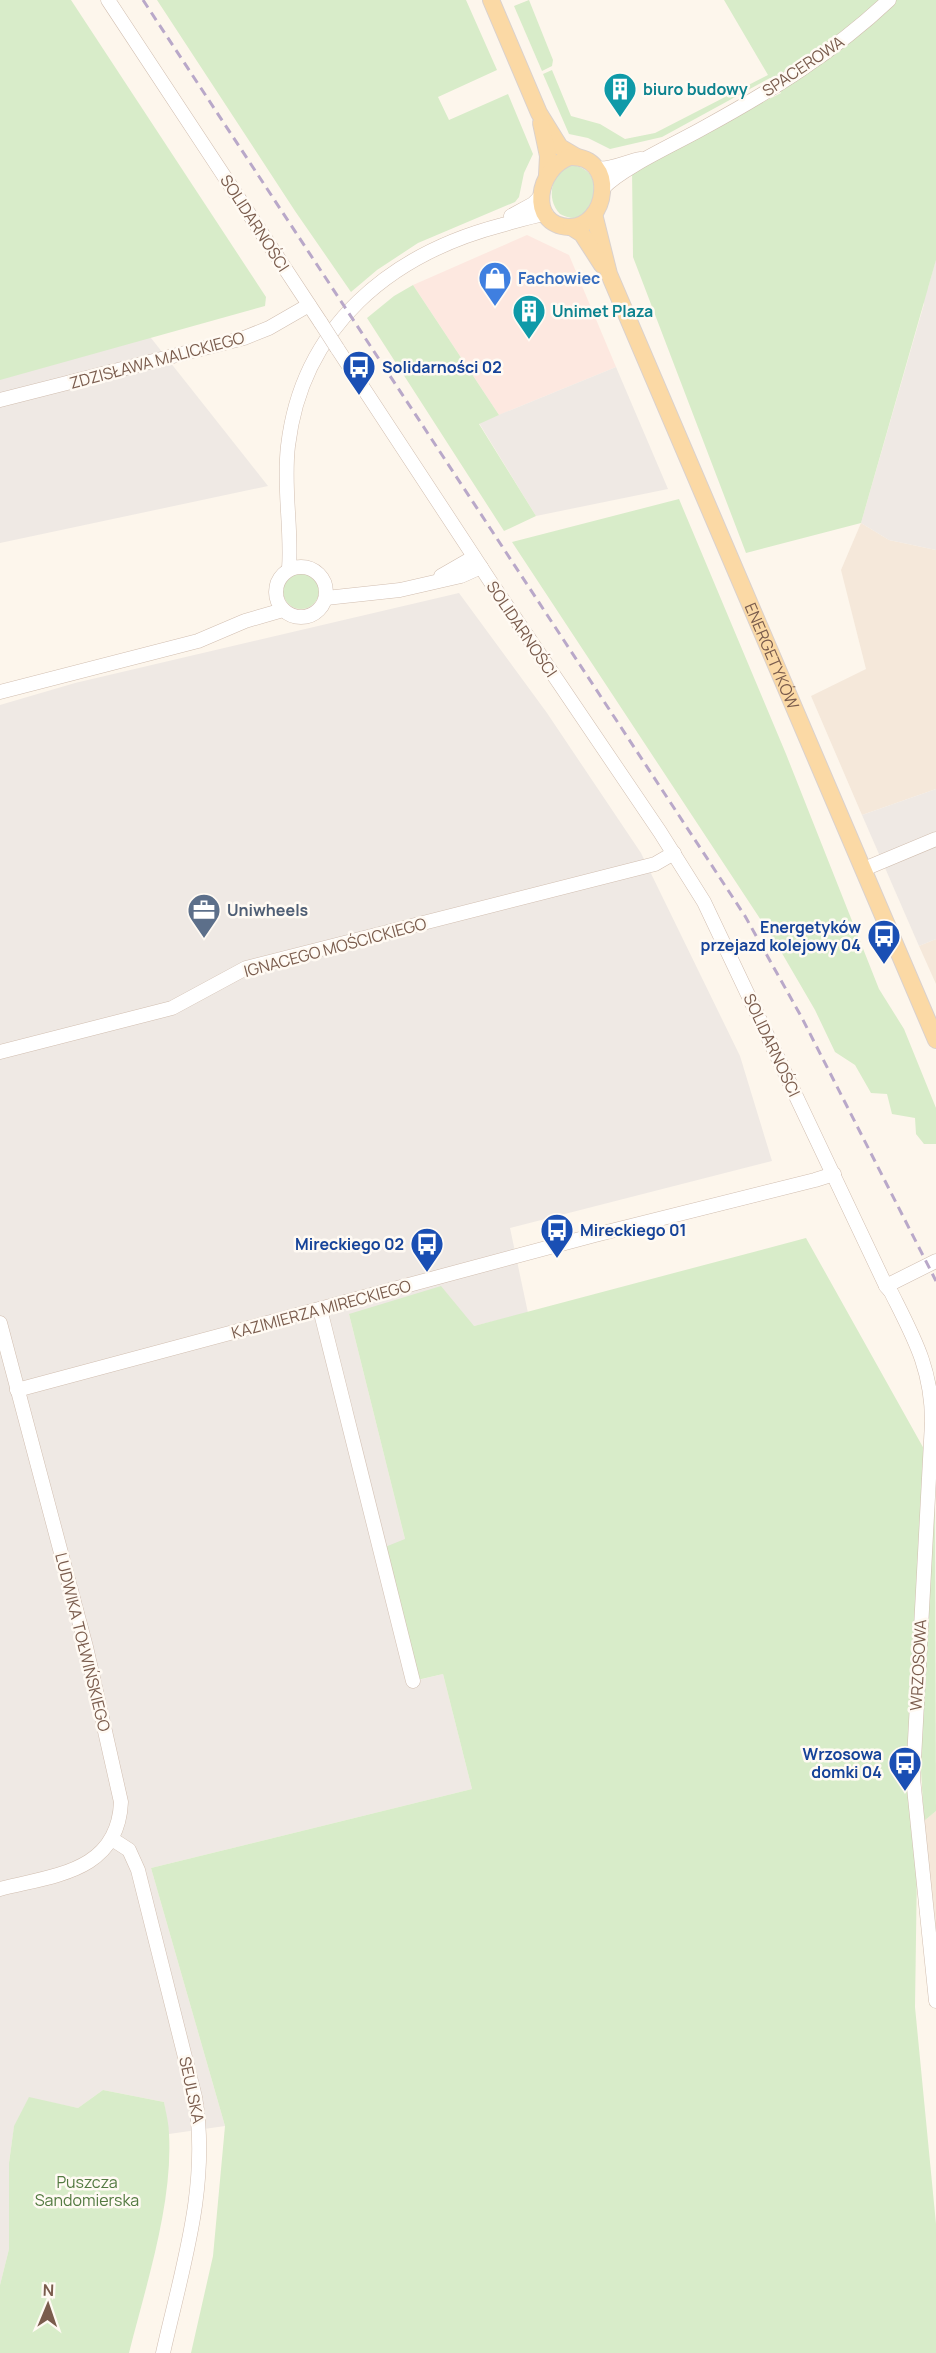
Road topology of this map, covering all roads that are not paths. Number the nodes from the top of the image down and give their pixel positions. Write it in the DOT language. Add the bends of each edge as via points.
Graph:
graph roads {
  1 [pos="108,0"];
  2 [pos="491,0"];
  3 [pos="888,0"];
  4 [pos="539,113"];
  5 [pos="577,157"];
  6 [pos="649,158"];
  7 [pos="596,168"];
  8 [pos="547,175"];
  9 [pos="603,188"];
  10 [pos="541,196"];
  11 [pos="594,213"];
  12 [pos="546,214"];
  13 [pos="571,227"];
  14 [pos="479,231"];
  15 [pos="609,274"];
  16 [pos="309,305"];
  17 [pos="0,400"];
  18 [pos="477,562"];
  19 [pos="296,568"];
  20 [pos="325,591"];
  21 [pos="280,604"];
  22 [pos="0,692"];
  23 [pos="936,839"];
  24 [pos="674,854"];
  25 [pos="864,868"];
  26 [pos="936,1038"];
  27 [pos="0,1052"];
  28 [pos="834,1174"];
  29 [pos="936,1261"];
  30 [pos="886,1286"];
  31 [pos="320,1309"];
  32 [pos="0,1323"];
  33 [pos="17,1390"];
  34 [pos="414,1681"];
  35 [pos="112,1839"];
  36 [pos="930,1880"];
  37 [pos="0,1889"];
  38 [pos="936,2001"];
  39 [pos="163,2353"];
  1 -- 16 [label="street, SOLIDARNOŚCI"];
  2 -- 4 [label="main road"];
  3 -- 6 [label="street, SPACEROWA" via="823,56"];
  4 -- 5 [label="main road" via="560,147"];
  4 -- 8 [label="main road" via="548,156"];
  5 -- 7 [label="main road"];
  5 -- 8 [label="main road" via="558,163"];
  6 -- 7 [label="street, SPACEROWA"];
  6 -- 9 [label="street, SPACEROWA"];
  7 -- 9 [label="main road"];
  8 -- 10 [label="main road"];
  9 -- 11 [label="main road"];
  10 -- 12 [label="main road"];
  10 -- 14 [label="street" via="523,210"];
  11 -- 13 [label="main road" via="586,223"];
  11 -- 15 [label="main road, ENERGETYKÓW"];
  12 -- 13 [label="main road" via="556,223"];
  12 -- 14 [label="street"];
  13 -- 15 [label="main road, ENERGETYKÓW" via="582,234"];
  14 -- 19 [label="street" via="397,269 361,297 336,326 307,376 293,419 286,468"];
  15 -- 25 [label="main road, ENERGETYKÓW"];
  16 -- 17 [label="street, ZDZISŁAWA MALICKIEGO" via="244,338"];
  16 -- 18 [label="street, SOLIDARNOŚCI, bridge"];
  18 -- 20 [label="street" via="461,576 400,590 367,594"];
  18 -- 24 [label="street, SOLIDARNOŚCI"];
  19 -- 20 [label="street" via="317,572"];
  19 -- 21 [label="street" via="278,582"];
  20 -- 21 [label="street" via="318,611 304,617 290,614"];
  21 -- 22 [label="street" via="198,641"];
  23 -- 25 [label="street"];
  24 -- 27 [label="street, IGNACEGO MOŚCICKIEGO" via="655,864 246,968 172,1008"];
  24 -- 28 [label="street, SOLIDARNOŚCI" via="704,902"];
  25 -- 26 [label="main road, ENERGETYKÓW"];
  28 -- 30 [label="street, SOLIDARNOŚCI"];
  28 -- 31 [label="street, KAZIMIERZA MIRECKIEGO"];
  29 -- 30 [label="street"];
  30 -- 36 [label="street, WRZOSOWA" via="922,1356 932,1400 913,1765"];
  31 -- 33 [label="street, KAZIMIERZA MIRECKIEGO"];
  31 -- 34 [label="street"];
  32 -- 33 [label="street, LUDWIKA TOŁWIŃSKIEGO"];
  33 -- 35 [label="street, LUDWIKA TOŁWIŃSKIEGO" via="83,1636 119,1789 121,1813"];
  35 -- 37 [label="street, LUDWIKA TOŁWIŃSKIEGO" via="96,1858 77,1869"];
  35 -- 39 [label="street, SEULSKA" via="126,1847 138,1870 192,2082 200,2134 196,2209"];
  36 -- 38 [label="street, WRZOSOWA"];
}
